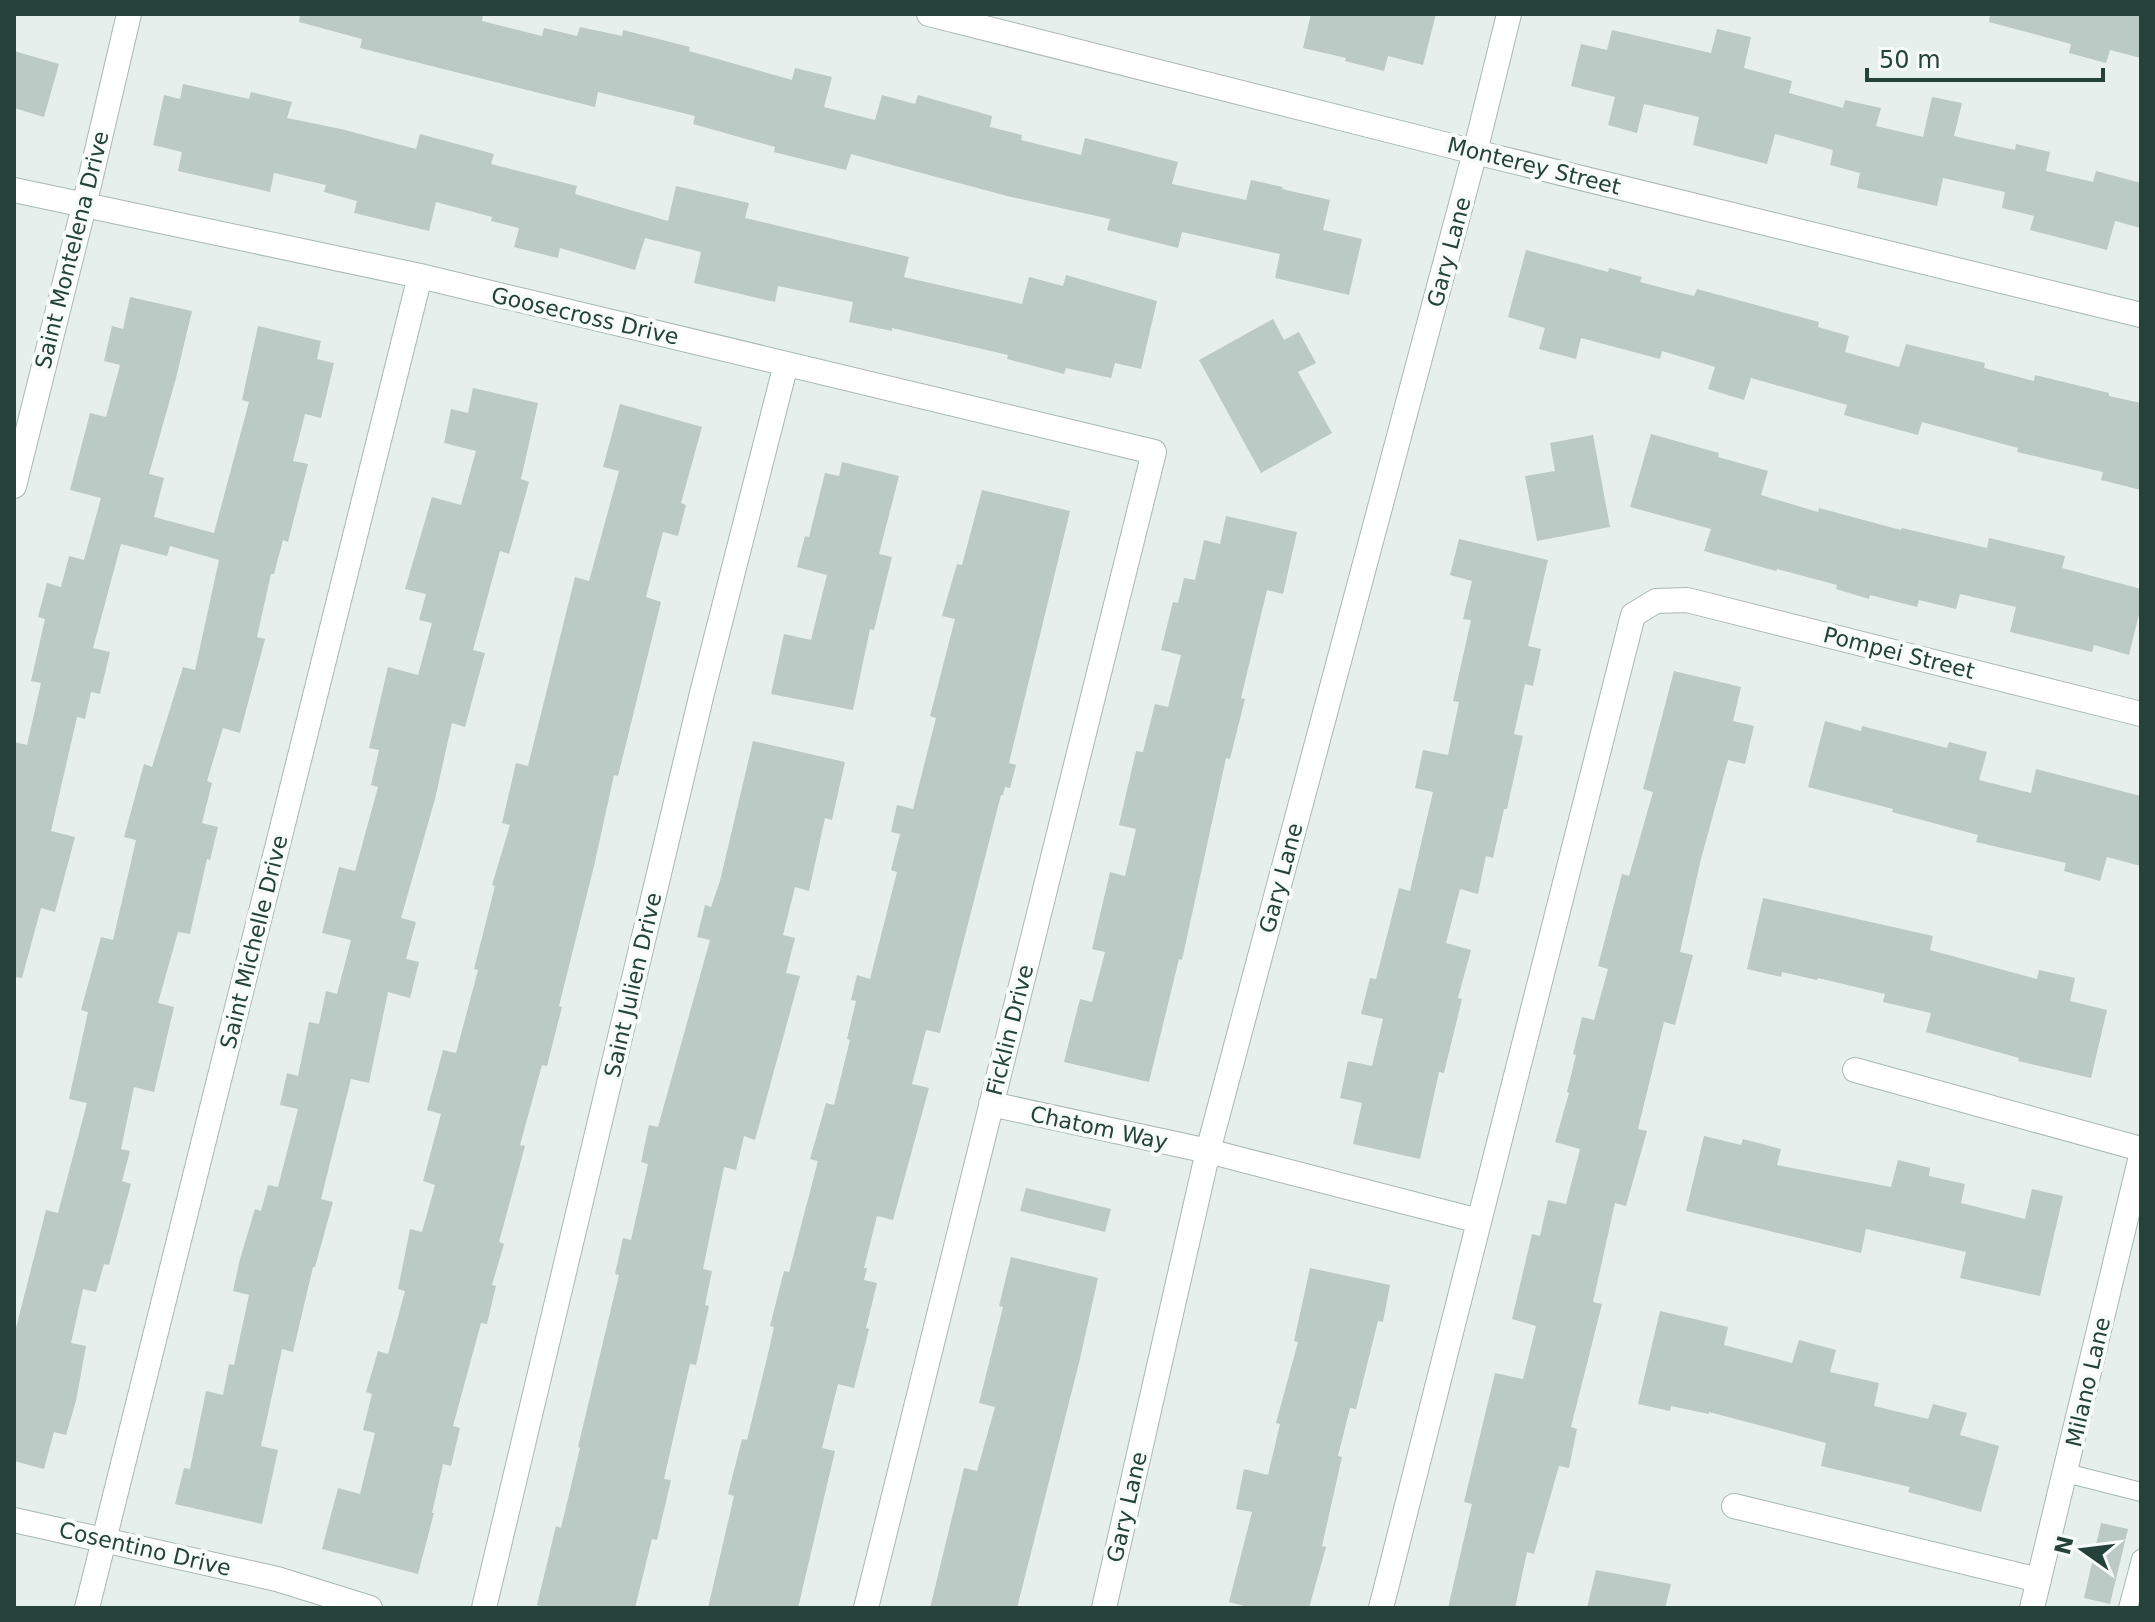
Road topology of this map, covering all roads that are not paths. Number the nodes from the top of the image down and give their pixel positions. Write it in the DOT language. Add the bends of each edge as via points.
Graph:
graph roads {
  1 [pos="129,14"];
  2 [pos="929,14"];
  3 [pos="1509,14"];
  4 [pos="1475,152"];
  5 [pos="14,190"];
  6 [pos="84,206"];
  7 [pos="420,276"];
  8 [pos="2141,315"];
  9 [pos="786,364"];
  10 [pos="1154,452"];
  11 [pos="14,486"];
  12 [pos="2141,714"];
  13 [pos="1855,1070"];
  14 [pos="991,1104"];
  15 [pos="2141,1149"];
  16 [pos="1208,1151"];
  17 [pos="2141,1156"];
  18 [pos="1479,1221"];
  19 [pos="2066,1473"];
  20 [pos="2141,1492"];
  21 [pos="1734,1506"];
  22 [pos="14,1520"];
  23 [pos="105,1540"];
  24 [pos="2141,1559"];
  25 [pos="2039,1580"];
  26 [pos="87,1608"];
  27 [pos="370,1608"];
  28 [pos="484,1608"];
  29 [pos="866,1608"];
  30 [pos="1104,1608"];
  31 [pos="1381,1608"];
  32 [pos="2032,1608"];
  33 [pos="2128,1608"];
  1 -- 6 [label="street, Saint Montelena Drive"];
  2 -- 4 [label="street, Monterey Street"];
  3 -- 4 [label="street, Gary Lane"];
  4 -- 8 [label="street, Monterey Street"];
  4 -- 16 [label="street, Gary Lane"];
  5 -- 6 [label="street, Goosecross Drive"];
  6 -- 7 [label="street, Goosecross Drive"];
  6 -- 11 [label="street, Saint Montelena Drive"];
  7 -- 9 [label="street, Goosecross Drive"];
  7 -- 23 [label="street, Saint Michelle Drive"];
  9 -- 10 [label="street, Goosecross Drive"];
  9 -- 28 [label="street, Saint Julien Drive" via="702,693"];
  10 -- 14 [label="street, Ficklin Drive"];
  12 -- 18 [label="street, Pompei Street" via="1687,600 1656,601 1633,615"];
  13 -- 15 [label="street"];
  14 -- 16 [label="street, Chatom Way"];
  14 -- 29 [label="street, Ficklin Drive"];
  16 -- 18 [label="street, Chatom Way"];
  16 -- 30 [label="street, Gary Lane"];
  17 -- 19 [label="street, Milano Lane"];
  18 -- 31 [label="street"];
  19 -- 20 [label="lane"];
  19 -- 25 [label="street, Milano Lane"];
  21 -- 25 [label="street"];
  22 -- 23 [label="street, Cosentino Drive"];
  23 -- 26 [label="street, Saint Michelle Drive"];
  23 -- 27 [label="street, Cosentino Drive" via="277,1579"];
  24 -- 33 [label="lane"];
  25 -- 32 [label="street, Milano Lane"];
}
